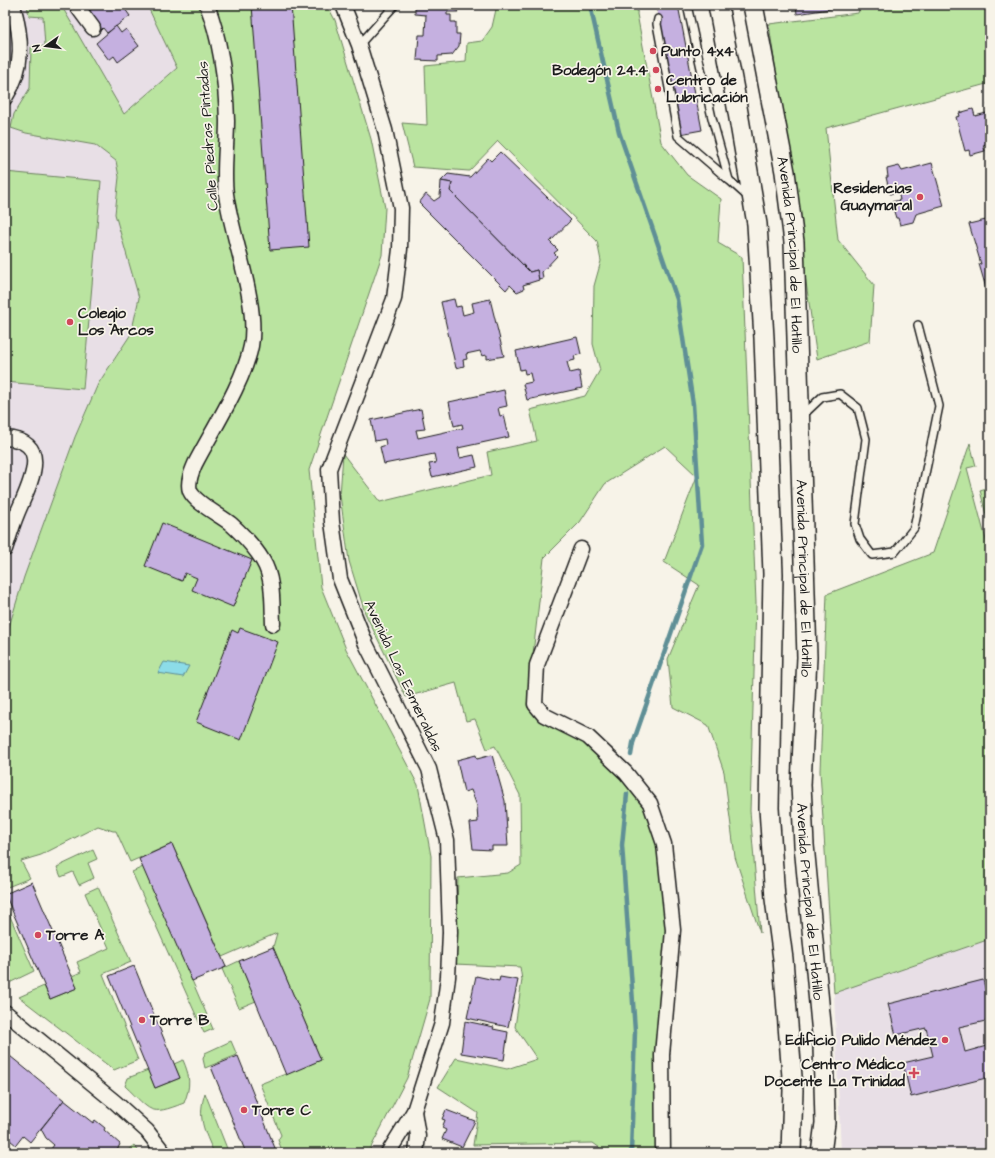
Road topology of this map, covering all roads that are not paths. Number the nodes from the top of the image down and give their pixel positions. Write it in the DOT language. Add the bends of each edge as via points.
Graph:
graph roads {
  1 [pos="13,5"];
  2 [pos="76,5"];
  3 [pos="207,5"];
  4 [pos="343,5"];
  5 [pos="395,5"];
  6 [pos="687,5"];
  7 [pos="718,5"];
  8 [pos="753,5"];
  9 [pos="658,19"];
  10 [pos="93,28"];
  11 [pos="359,45"];
  12 [pos="5,98"];
  13 [pos="729,180"];
  14 [pos="753,201"];
  15 [pos="918,325"];
  16 [pos="800,418"];
  17 [pos="5,438"];
  18 [pos="5,549"];
  19 [pos="581,549"];
  20 [pos="273,624"];
  21 [pos="5,1012"];
  22 [pos="414,1112"];
  23 [pos="164,1153"];
  24 [pos="388,1153"];
  25 [pos="416,1153"];
  26 [pos="664,1153"];
  27 [pos="791,1153"];
  28 [pos="822,1153"];
  1 -- 12 [label="street" via="20,30 20,63"];
  2 -- 10 [label="street"];
  3 -- 20 [label="street, Calle Piedras Pintadas" via="220,50 227,120 226,193 253,327 241,376 195,464 190,479 190,490 197,499 248,540 264,562 271,585"];
  4 -- 11 [label="street, Avenida Las Esmeraldas"];
  5 -- 11 [label="lane"];
  6 -- 13 [label="lane" via="712,118"];
  7 -- 14 [label="main road, Avenida Principal de El Hatillo"];
  8 -- 16 [label="main road, Avenida Principal de El Hatillo" via="785,172 794,242"];
  9 -- 13 [label="lane" via="678,136"];
  11 -- 22 [label="street, Avenida Las Esmeraldas" via="385,130 395,174 401,208 400,249 394,299 329,469 332,522 340,579 366,644 429,769 448,840 448,977 442,1023"];
  13 -- 14 [label="lane"];
  14 -- 27 [label="main road, Avenida Principal de El Hatillo" via="757,224 764,338 773,574 769,808 774,900 784,967 793,1090"];
  15 -- 16 [label="lane" via="939,406 914,528 895,552 872,555 860,539 855,524 866,439 858,408 840,394 822,397"];
  16 -- 28 [label="main road, Avenida Principal de El Hatillo" via="807,657 801,785 804,845 823,1045 825,1123"];
  17 -- 18 [label="street" via="18,439 27,444 33,454 35,467"];
  19 -- 26 [label="street" via="537,665 535,704 544,715 588,737 626,773 650,803 664,844 673,930 662,1054"];
  21 -- 23 [label="street" via="115,1102 147,1131"];
  22 -- 24 [label="street, Avenida Las Esmeraldas"];
  22 -- 25 [label="street" via="418,1136"];
}
